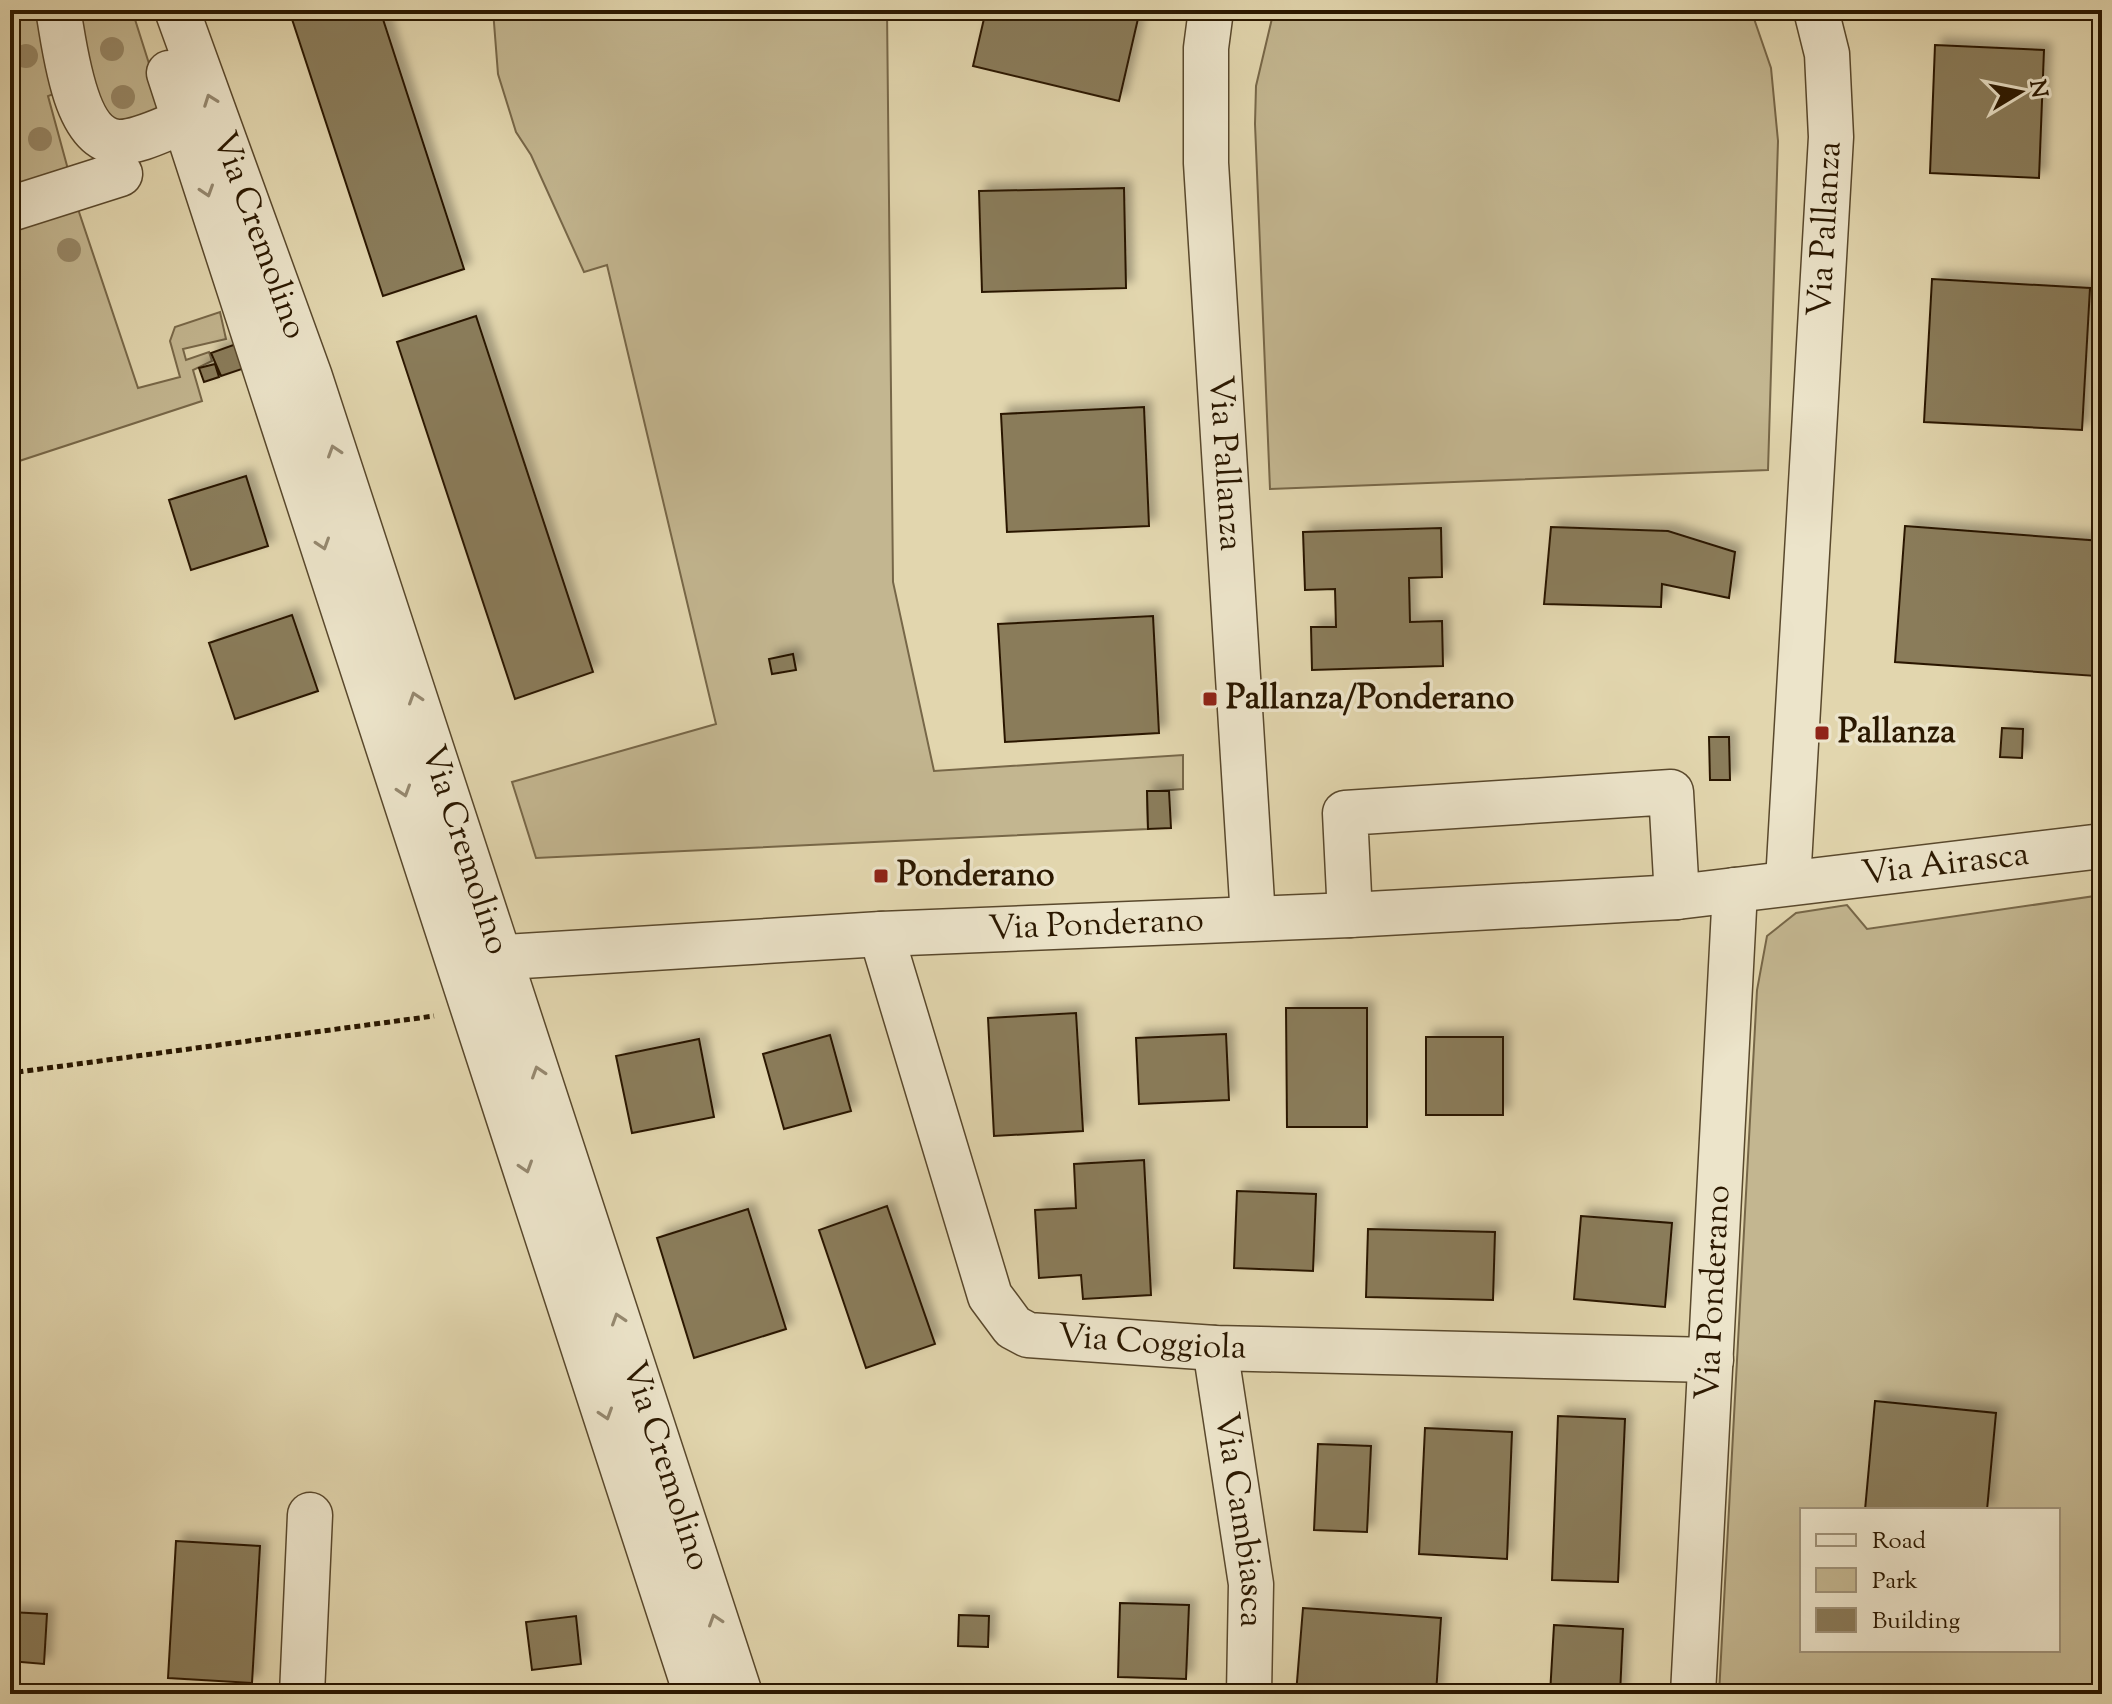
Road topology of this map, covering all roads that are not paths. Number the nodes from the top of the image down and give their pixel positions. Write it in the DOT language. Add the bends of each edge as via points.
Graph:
graph roads {
  1 [pos="58,10"];
  2 [pos="148,10"];
  3 [pos="177,10"];
  4 [pos="1211,10"];
  5 [pos="1816,10"];
  6 [pos="188,133"];
  7 [pos="10,209"];
  8 [pos="2102,846"];
  9 [pos="1788,882"];
  10 [pos="1735,890"];
  11 [pos="1677,897"];
  12 [pos="1350,915"];
  13 [pos="1253,918"];
  14 [pos="881,934"];
  15 [pos="480,959"];
  16 [pos="1215,1348"];
  17 [pos="1711,1360"];
  18 [pos="310,1515"];
  19 [pos="302,1694"];
  20 [pos="696,1694"];
  21 [pos="740,1694"];
  22 [pos="1249,1694"];
  23 [pos="1693,1694"];
  1 -- 6 [label="street" via="78,105 94,133 118,142"];
  2 -- 6 [label="street, Via Cremolino"];
  15 -- 3 [label="street, Via Cremolino, one-way" via="310,377"];
  4 -- 13 [label="street, Via Pallanza" via="1206,163"];
  5 -- 9 [label="street, Via Pallanza" via="1827,54 1831,137"];
  6 -- 7 [label="street" via="123,184"];
  6 -- 15 [label="street, Via Cremolino, one-way"];
  8 -- 9 [label="street, Via Airasca"];
  9 -- 10 [label="street, Via Ponderano"];
  10 -- 11 [label="street, Via Ponderano"];
  10 -- 17 [label="street, Via Ponderano"];
  11 -- 12 [label="street, Via Ponderano"];
  11 -- 12 [label="street" via="1671,792 1345,813"];
  12 -- 13 [label="street, Via Ponderano"];
  13 -- 14 [label="street, Via Ponderano"];
  14 -- 15 [label="street, Via Ponderano"];
  14 -- 16 [label="street, Via Coggiola" via="990,1296 999,1311 1028,1335"];
  15 -- 20 [label="street, Via Cremolino, one-way" via="476,1011"];
  21 -- 15 [label="street, Via Cremolino, one-way"];
  16 -- 17 [label="street, Via Coggiola"];
  16 -- 22 [label="street, Via Cambiasca" via="1251,1584"];
  17 -- 23 [label="street, Via Ponderano"];
  18 -- 19 [label="street"];
}
